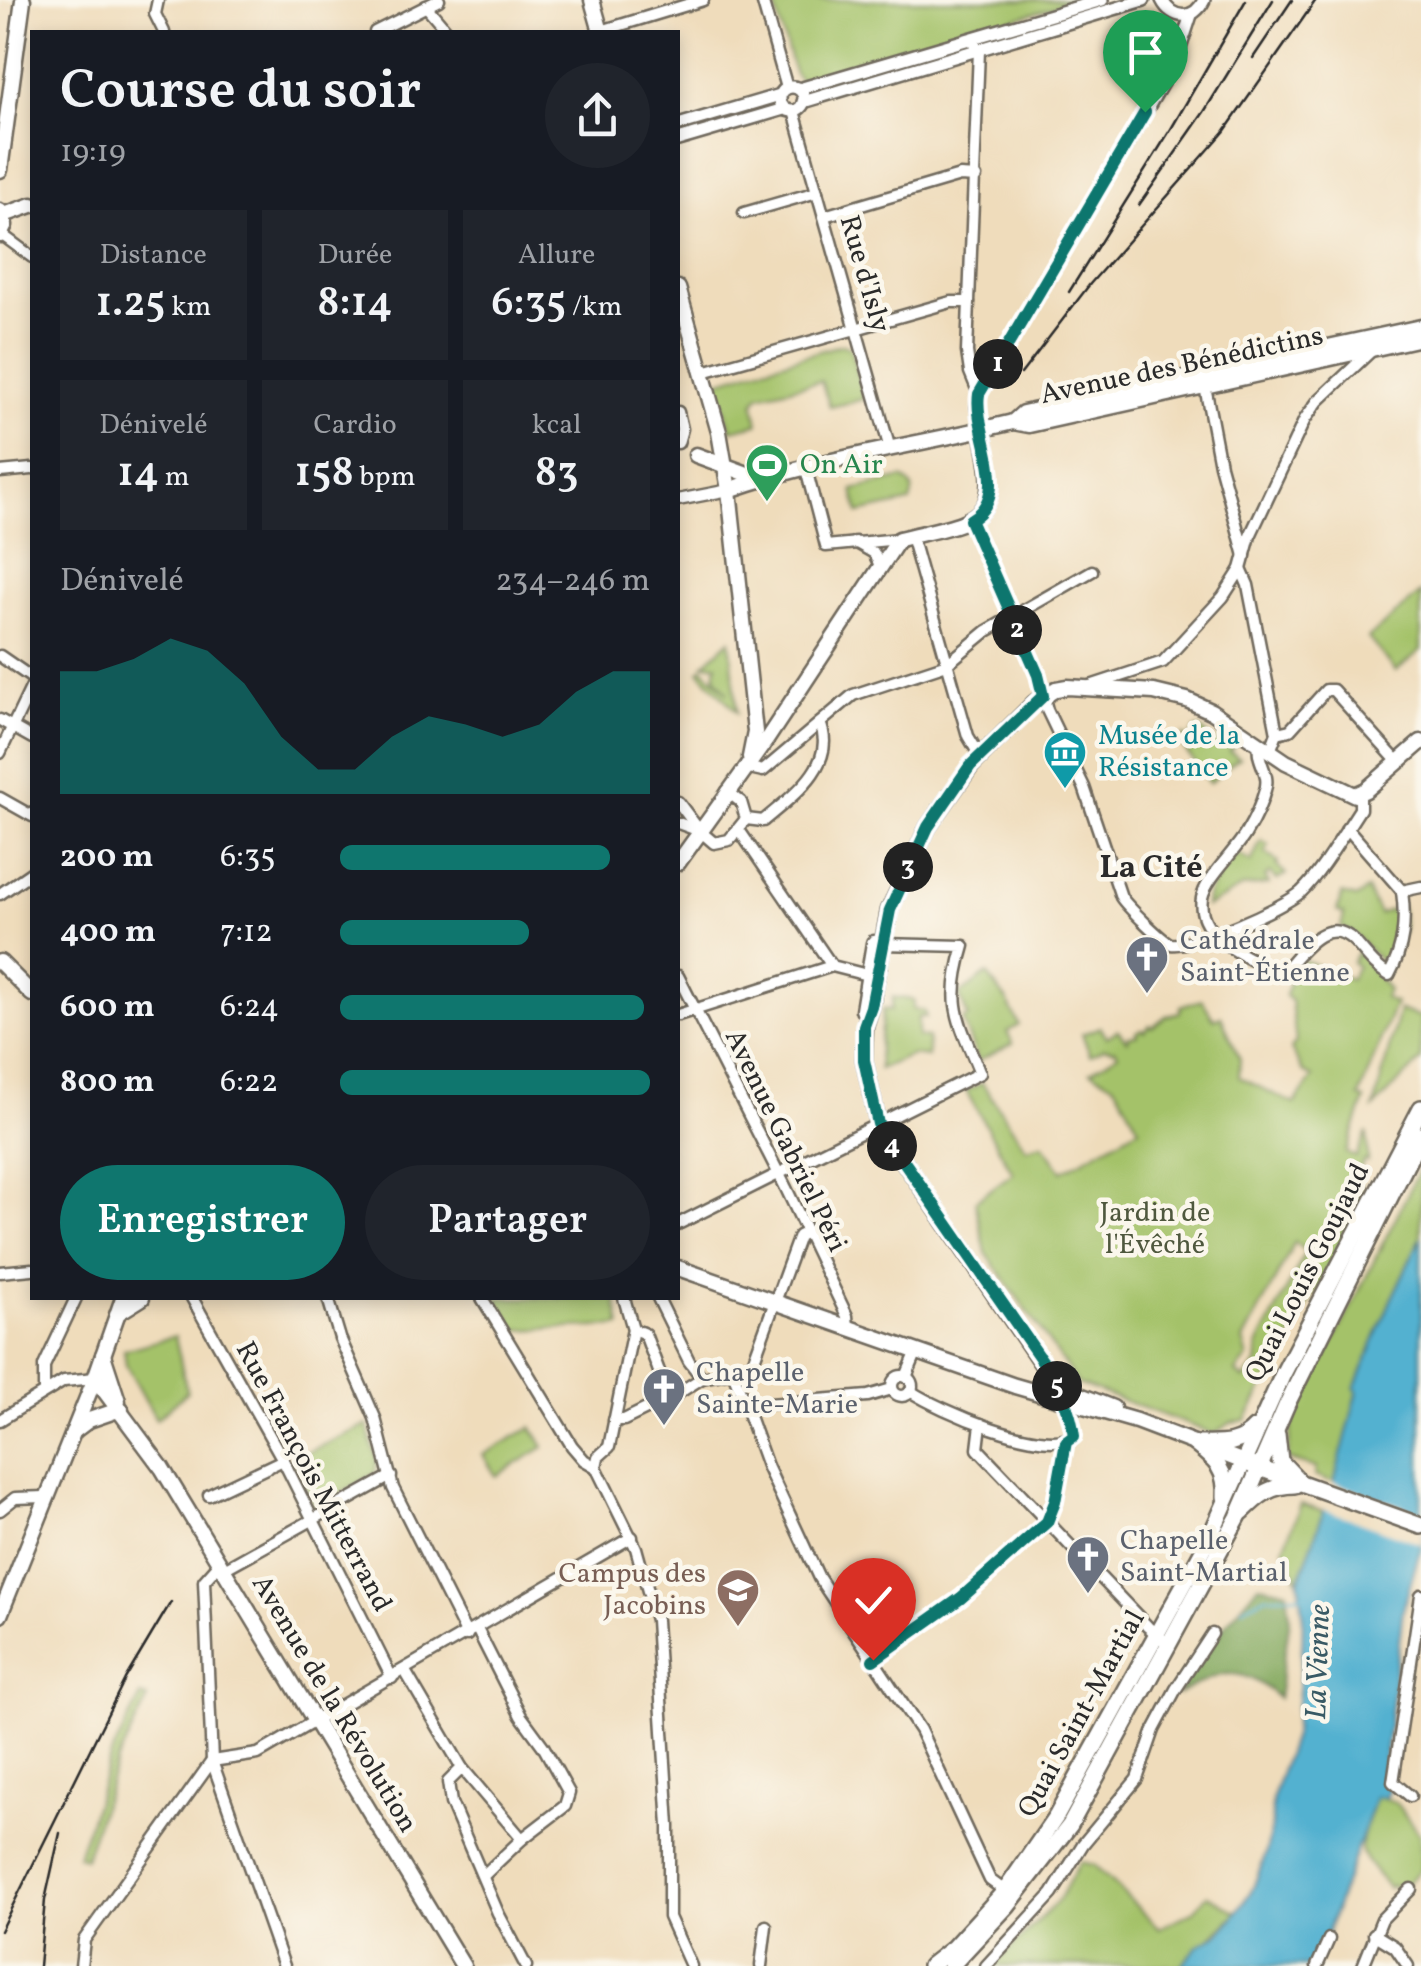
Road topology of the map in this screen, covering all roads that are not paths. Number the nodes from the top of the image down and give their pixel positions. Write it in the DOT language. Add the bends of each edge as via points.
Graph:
graph roads {
  1 [pos="23,0"];
  2 [pos="158,0"];
  3 [pos="439,0"];
  4 [pos="592,0"];
  5 [pos="703,0"];
  6 [pos="762,0"];
  7 [pos="1102,0"];
  8 [pos="1146,0"];
  9 [pos="1204,0"];
  10 [pos="1162,2"];
  11 [pos="428,3"];
  12 [pos="1174,14"];
  13 [pos="1191,15"];
  14 [pos="163,30"];
  15 [pos="379,30"];
  16 [pos="447,30"];
  17 [pos="599,30"];
  18 [pos="606,30"];
  19 [pos="1183,42"];
  20 [pos="979,43"];
  21 [pos="791,99"];
  22 [pos="680,126"];
  23 [pos="680,139"];
  24 [pos="0,170"];
  25 [pos="976,177"];
  26 [pos="818,192"];
  27 [pos="30,206"];
  28 [pos="2,213"];
  29 [pos="744,213"];
  30 [pos="824,216"];
  31 [pos="1,234"];
  32 [pos="30,256"];
  33 [pos="680,295"];
  34 [pos="969,302"];
  35 [pos="1421,327"];
  36 [pos="856,329"];
  37 [pos="1421,338"];
  38 [pos="1372,350"];
  39 [pos="703,372"];
  40 [pos="1204,381"];
  41 [pos="979,394"];
  42 [pos="982,430"];
  43 [pos="680,445"];
  44 [pos="890,449"];
  45 [pos="696,456"];
  46 [pos="725,466"];
  47 [pos="30,469"];
  48 [pos="806,469"];
  49 [pos="0,472"];
  50 [pos="761,479"];
  51 [pos="729,490"];
  52 [pos="680,500"];
  53 [pos="970,520"];
  54 [pos="905,538"];
  55 [pos="854,542"];
  56 [pos="1245,556"];
  57 [pos="881,568"];
  58 [pos="1241,569"];
  59 [pos="1092,571"];
  60 [pos="1012,620"];
  61 [pos="0,656"];
  62 [pos="948,664"];
  63 [pos="30,677"];
  64 [pos="1089,686"];
  65 [pos="30,689"];
  66 [pos="1107,690"];
  67 [pos="1049,697"];
  68 [pos="787,706"];
  69 [pos="754,721"];
  70 [pos="5,723"];
  71 [pos="820,723"];
  72 [pos="1278,734"];
  73 [pos="30,737"];
  74 [pos="1421,742"];
  75 [pos="1264,748"];
  76 [pos="0,753"];
  77 [pos="980,756"];
  78 [pos="1397,760"];
  79 [pos="745,766"];
  80 [pos="728,791"];
  81 [pos="1360,795"];
  82 [pos="0,798"];
  83 [pos="680,805"];
  84 [pos="30,815"];
  85 [pos="746,818"];
  86 [pos="680,822"];
  87 [pos="702,827"];
  88 [pos="1347,828"];
  89 [pos="739,830"];
  90 [pos="680,860"];
  91 [pos="30,873"];
  92 [pos="1421,887"];
  93 [pos="1402,891"];
  94 [pos="0,893"];
  95 [pos="890,910"];
  96 [pos="1213,935"];
  97 [pos="882,944"];
  98 [pos="0,962"];
  99 [pos="832,966"];
  100 [pos="871,976"];
  101 [pos="680,980"];
  102 [pos="30,992"];
  103 [pos="695,1010"];
  104 [pos="680,1014"];
  105 [pos="1421,1108"];
  106 [pos="878,1124"];
  107 [pos="1421,1135"];
  108 [pos="779,1174"];
  109 [pos="680,1223"];
  110 [pos="806,1232"];
  111 [pos="30,1269"];
  112 [pos="680,1269"];
  113 [pos="0,1272"];
  114 [pos="75,1300"];
  115 [pos="122,1300"];
  116 [pos="139,1300"];
  117 [pos="193,1300"];
  118 [pos="329,1300"];
  119 [pos="483,1300"];
  120 [pos="625,1300"];
  121 [pos="659,1300"];
  122 [pos="776,1302"];
  123 [pos="118,1314"];
  124 [pos="848,1327"];
  125 [pos="633,1329"];
  126 [pos="917,1352"];
  127 [pos="103,1354"];
  128 [pos="733,1372"];
  129 [pos="1052,1375"];
  130 [pos="906,1377"];
  131 [pos="95,1378"];
  132 [pos="702,1378"];
  133 [pos="892,1389"];
  134 [pos="44,1391"];
  135 [pos="910,1391"];
  136 [pos="669,1398"];
  137 [pos="1069,1404"];
  138 [pos="745,1406"];
  139 [pos="121,1410"];
  140 [pos="0,1420"];
  141 [pos="614,1420"];
  142 [pos="1136,1420"];
  143 [pos="1262,1421"];
  144 [pos="982,1424"];
  145 [pos="1277,1429"];
  146 [pos="72,1433"];
  147 [pos="1070,1439"];
  148 [pos="1195,1444"];
  149 [pos="283,1460"];
  150 [pos="1252,1465"];
  151 [pos="596,1467"];
  152 [pos="391,1476"];
  153 [pos="1304,1485"];
  154 [pos="210,1495"];
  155 [pos="45,1497"];
  156 [pos="0,1510"];
  157 [pos="1231,1513"];
  158 [pos="312,1519"];
  159 [pos="1047,1522"];
  160 [pos="1421,1526"];
  161 [pos="632,1538"];
  162 [pos="222,1566"];
  163 [pos="1421,1596"];
  164 [pos="0,1616"];
  165 [pos="472,1632"];
  166 [pos="1212,1634"];
  167 [pos="1162,1639"];
  168 [pos="873,1660"];
  169 [pos="405,1671"];
  170 [pos="392,1678"];
  171 [pos="317,1722"];
  172 [pos="212,1761"];
  173 [pos="462,1768"];
  174 [pos="1410,1796"];
  175 [pos="522,1840"];
  176 [pos="484,1875"];
  177 [pos="1410,1889"];
  178 [pos="1005,1891"];
  179 [pos="766,1926"];
  180 [pos="1374,1934"];
  181 [pos="1329,1939"];
  182 [pos="81,1966"];
  183 [pos="284,1966"];
  184 [pos="463,1966"];
  185 [pos="526,1966"];
  186 [pos="691,1966"];
  187 [pos="761,1966"];
  188 [pos="930,1966"];
  189 [pos="951,1966"];
  190 [pos="986,1966"];
  191 [pos="1317,1966"];
  192 [pos="1364,1966"];
  193 [pos="1408,1966"];
  1 -- 24 [label="main road"];
  2 -- 14 [label="street" via="155,14"];
  3 -- 11 [label="street"];
  4 -- 17 [label="main road"];
  5 -- 18 [label="street"];
  6 -- 21 [label="street, Rue d'Isly"];
  7 -- 20 [label="street"];
  8 -- 10 [label="street"];
  8 -- 20 [label="street"];
  9 -- 13 [label="street"];
  10 -- 12 [label="street"];
  11 -- 15 [label="street"];
  11 -- 16 [label="street"];
  12 -- 13 [label="street"];
  12 -- 19 [label="street"];
  13 -- 19 [label="street"];
  19 -- 41 [label="street"];
  20 -- 21 [label="street"];
  20 -- 25 [label="street"];
  21 -- 22 [label="street"];
  21 -- 23 [label="street"];
  21 -- 26 [label="street, Rue d'Isly"];
  25 -- 30 [label="street"];
  25 -- 34 [label="street"];
  26 -- 29 [label="street"];
  26 -- 30 [label="street, Rue d'Isly"];
  27 -- 28 [label="main road"];
  28 -- 31 [label="main road"];
  30 -- 36 [label="street, Rue d'Isly"];
  31 -- 32 [label="street"];
  33 -- 39 [label="main road"];
  34 -- 36 [label="street"];
  34 -- 41 [label="street" via="967,352"];
  35 -- 40 [label="main road, Avenue des Bénédictins"];
  36 -- 39 [label="street"];
  36 -- 44 [label="street, Rue d'Isly"];
  37 -- 38 [label="main road, Avenue des Bénédictins"];
  38 -- 40 [label="main road, Avenue des Bénédictins"];
  38 -- 56 [label="street" via="1306,419"];
  39 -- 46 [label="main road"];
  40 -- 42 [label="main road, Avenue des Bénédictins" via="1029,425"];
  40 -- 56 [label="street"];
  41 -- 42 [label="street"];
  42 -- 44 [label="main road, Avenue des Bénédictins"];
  42 -- 53 [label="main road" via="990,495"];
  43 -- 45 [label="street"];
  44 -- 48 [label="main road, Avenue des Bénédictins"];
  45 -- 46 [label="main road"];
  45 -- 51 [label="main road"];
  46 -- 50 [label="main road"];
  46 -- 51 [label="main road"];
  47 -- 49 [label="street"];
  48 -- 50 [label="main road, Avenue des Bénédictins"];
  48 -- 55 [label="street" via="823,542"];
  50 -- 51 [label="main road, Avenue des Bénédictins"];
  51 -- 52 [label="street"];
  51 -- 69 [label="main road"];
  53 -- 54 [label="main road"];
  53 -- 60 [label="street"];
  54 -- 55 [label="street"];
  54 -- 57 [label="main road"];
  54 -- 62 [label="street"];
  55 -- 57 [label="street" via="874,553"];
  56 -- 58 [label="street"];
  57 -- 68 [label="main road"];
  58 -- 64 [label="street" via="1163,662"];
  58 -- 72 [label="street"];
  59 -- 60 [label="street"];
  60 -- 62 [label="street"];
  60 -- 67 [label="street"];
  61 -- 63 [label="street"];
  62 -- 71 [label="street" via="853,695"];
  62 -- 77 [label="street"];
  64 -- 66 [label="main road"];
  64 -- 67 [label="main road" via="1067,686"];
  65 -- 70 [label="street"];
  66 -- 67 [label="main road"];
  66 -- 75 [label="main road" via="1187,700"];
  67 -- 77 [label="main road"];
  67 -- 96 [label="street" via="1128,908 1164,942"];
  68 -- 69 [label="main road"];
  68 -- 79 [label="main road"];
  69 -- 79 [label="main road"];
  70 -- 73 [label="street"];
  70 -- 76 [label="street" via="10,736"];
  71 -- 79 [label="street" via="763,772"];
  71 -- 85 [label="street" via="824,748 807,782 763,820"];
  72 -- 75 [label="street"];
  72 -- 78 [label="street" via="1334,690"];
  74 -- 78 [label="main road"];
  75 -- 81 [label="main road"];
  75 -- 96 [label="street" via="1258,755 1268,776 1263,797 1246,834 1202,894"];
  77 -- 95 [label="main road" via="936,812"];
  78 -- 81 [label="main road"];
  79 -- 80 [label="main road"];
  80 -- 85 [label="street"];
  80 -- 87 [label="main road"];
  81 -- 88 [label="street" via="1360,809"];
  82 -- 84 [label="street"];
  83 -- 87 [label="street"];
  85 -- 89 [label="street"];
  86 -- 87 [label="street"];
  87 -- 89 [label="street" via="722,844"];
  87 -- 90 [label="main road"];
  88 -- 93 [label="street"];
  88 -- 96 [label="street" via="1301,891"];
  89 -- 99 [label="street"];
  91 -- 94 [label="street"];
  92 -- 93 [label="street"];
  93 -- 96 [label="street" via="1400,956 1389,976 1338,930 1318,936 1281,974"];
  95 -- 97 [label="main road"];
  95 -- 100 [label="main road"];
  97 -- 100 [label="main road"];
  97 -- 106 [label="street" via="964,946 954,1008 980,1073"];
  98 -- 102 [label="main road"];
  99 -- 100 [label="street"];
  99 -- 103 [label="street"];
  100 -- 106 [label="main road" via="862,1006 862,1083 868,1116"];
  101 -- 103 [label="street, Avenue Gabriel Péri"];
  103 -- 104 [label="street"];
  103 -- 108 [label="street, Avenue Gabriel Péri"];
  105 -- 143 [label="main road, Quai Louis Goujaud"];
  106 -- 108 [label="street"];
  106 -- 129 [label="main road"];
  107 -- 145 [label="main road, Quai Louis Goujaud"];
  108 -- 109 [label="street"];
  108 -- 110 [label="street, Avenue Gabriel Péri"];
  110 -- 122 [label="street"];
  110 -- 124 [label="street, Avenue Gabriel Péri"];
  111 -- 113 [label="street"];
  112 -- 122 [label="main road"];
  114 -- 134 [label="street" via="44,1366"];
  115 -- 123 [label="main road"];
  116 -- 123 [label="main road"];
  117 -- 149 [label="street, Rue François Mitterrand"];
  118 -- 152 [label="street" via="376,1418"];
  119 -- 151 [label="street" via="572,1446"];
  120 -- 125 [label="street"];
  121 -- 132 [label="street"];
  122 -- 124 [label="main road"];
  122 -- 128 [label="street" via="753,1362"];
  123 -- 127 [label="main road"];
  124 -- 126 [label="main road"];
  125 -- 136 [label="street" via="645,1334"];
  125 -- 141 [label="street"];
  126 -- 130 [label="street"];
  126 -- 137 [label="main road"];
  127 -- 131 [label="main road"];
  127 -- 139 [label="main road"];
  128 -- 132 [label="street"];
  128 -- 138 [label="street"];
  129 -- 137 [label="main road"];
  129 -- 142 [label="main road"];
  130 -- 133 [label="street" via="896,1377"];
  130 -- 135 [label="street"];
  131 -- 134 [label="street"];
  131 -- 139 [label="main road"];
  131 -- 146 [label="main road"];
  132 -- 136 [label="street"];
  133 -- 135 [label="street" via="902,1396"];
  133 -- 138 [label="street"];
  134 -- 140 [label="street"];
  135 -- 144 [label="street"];
  136 -- 141 [label="street"];
  137 -- 142 [label="main road"];
  137 -- 147 [label="street"];
  138 -- 168 [label="street" via="819,1578"];
  139 -- 146 [label="main road"];
  139 -- 162 [label="main road, Avenue de la Révolution"];
  141 -- 151 [label="street"];
  142 -- 148 [label="main road"];
  143 -- 148 [label="main road" via="1245,1439"];
  143 -- 150 [label="main road, Quai Louis Goujaud"];
  144 -- 147 [label="street" via="1045,1441"];
  144 -- 159 [label="street" via="978,1448"];
  145 -- 150 [label="main road, Quai Louis Goujaud"];
  145 -- 153 [label="main road" via="1280,1461"];
  146 -- 155 [label="main road"];
  147 -- 159 [label="street"];
  148 -- 150 [label="main road"];
  148 -- 157 [label="main road" via="1219,1463"];
  149 -- 154 [label="street"];
  149 -- 158 [label="street, Rue François Mitterrand"];
  150 -- 153 [label="main road"];
  150 -- 157 [label="main road, Quai Saint-Martial"];
  151 -- 161 [label="street"];
  152 -- 158 [label="street"];
  152 -- 165 [label="street"];
  153 -- 157 [label="main road" via="1278,1484"];
  153 -- 160 [label="main road"];
  155 -- 156 [label="street" via="15,1498"];
  155 -- 164 [label="main road"];
  157 -- 167 [label="main road, Quai Saint-Martial"];
  158 -- 162 [label="street"];
  158 -- 170 [label="street, Rue François Mitterrand"];
  159 -- 167 [label="street"];
  159 -- 168 [label="street" via="961,1598"];
  161 -- 165 [label="street"];
  161 -- 186 [label="street" via="661,1655 670,1917"];
  162 -- 171 [label="main road, Avenue de la Révolution"];
  162 -- 172 [label="street" via="204,1581"];
  163 -- 174 [label="street" via="1393,1782"];
  165 -- 169 [label="street"];
  165 -- 175 [label="street" via="569,1793 564,1806"];
  166 -- 190 [label="street" via="1168,1702 1136,1779 1052,1894"];
  167 -- 178 [label="main road, Quai Saint-Martial"];
  167 -- 189 [label="main road, Quai Saint-Martial" via="1070,1825"];
  168 -- 178 [label="street" via="920,1730 990,1880"];
  169 -- 170 [label="street"];
  169 -- 173 [label="street"];
  170 -- 171 [label="street"];
  171 -- 172 [label="street" via="258,1754"];
  171 -- 184 [label="main road, Avenue de la Révolution"];
  172 -- 182 [label="street" via="84,1940"];
  172 -- 183 [label="street"];
  173 -- 175 [label="street"];
  173 -- 176 [label="street" via="448,1782 451,1803"];
  175 -- 176 [label="street"];
  176 -- 185 [label="street"];
  177 -- 180 [label="street"];
  178 -- 188 [label="main road, Quai Saint-Martial"];
  179 -- 187 [label="street"];
  180 -- 192 [label="street"];
  180 -- 193 [label="street"];
  181 -- 191 [label="street"];
}
